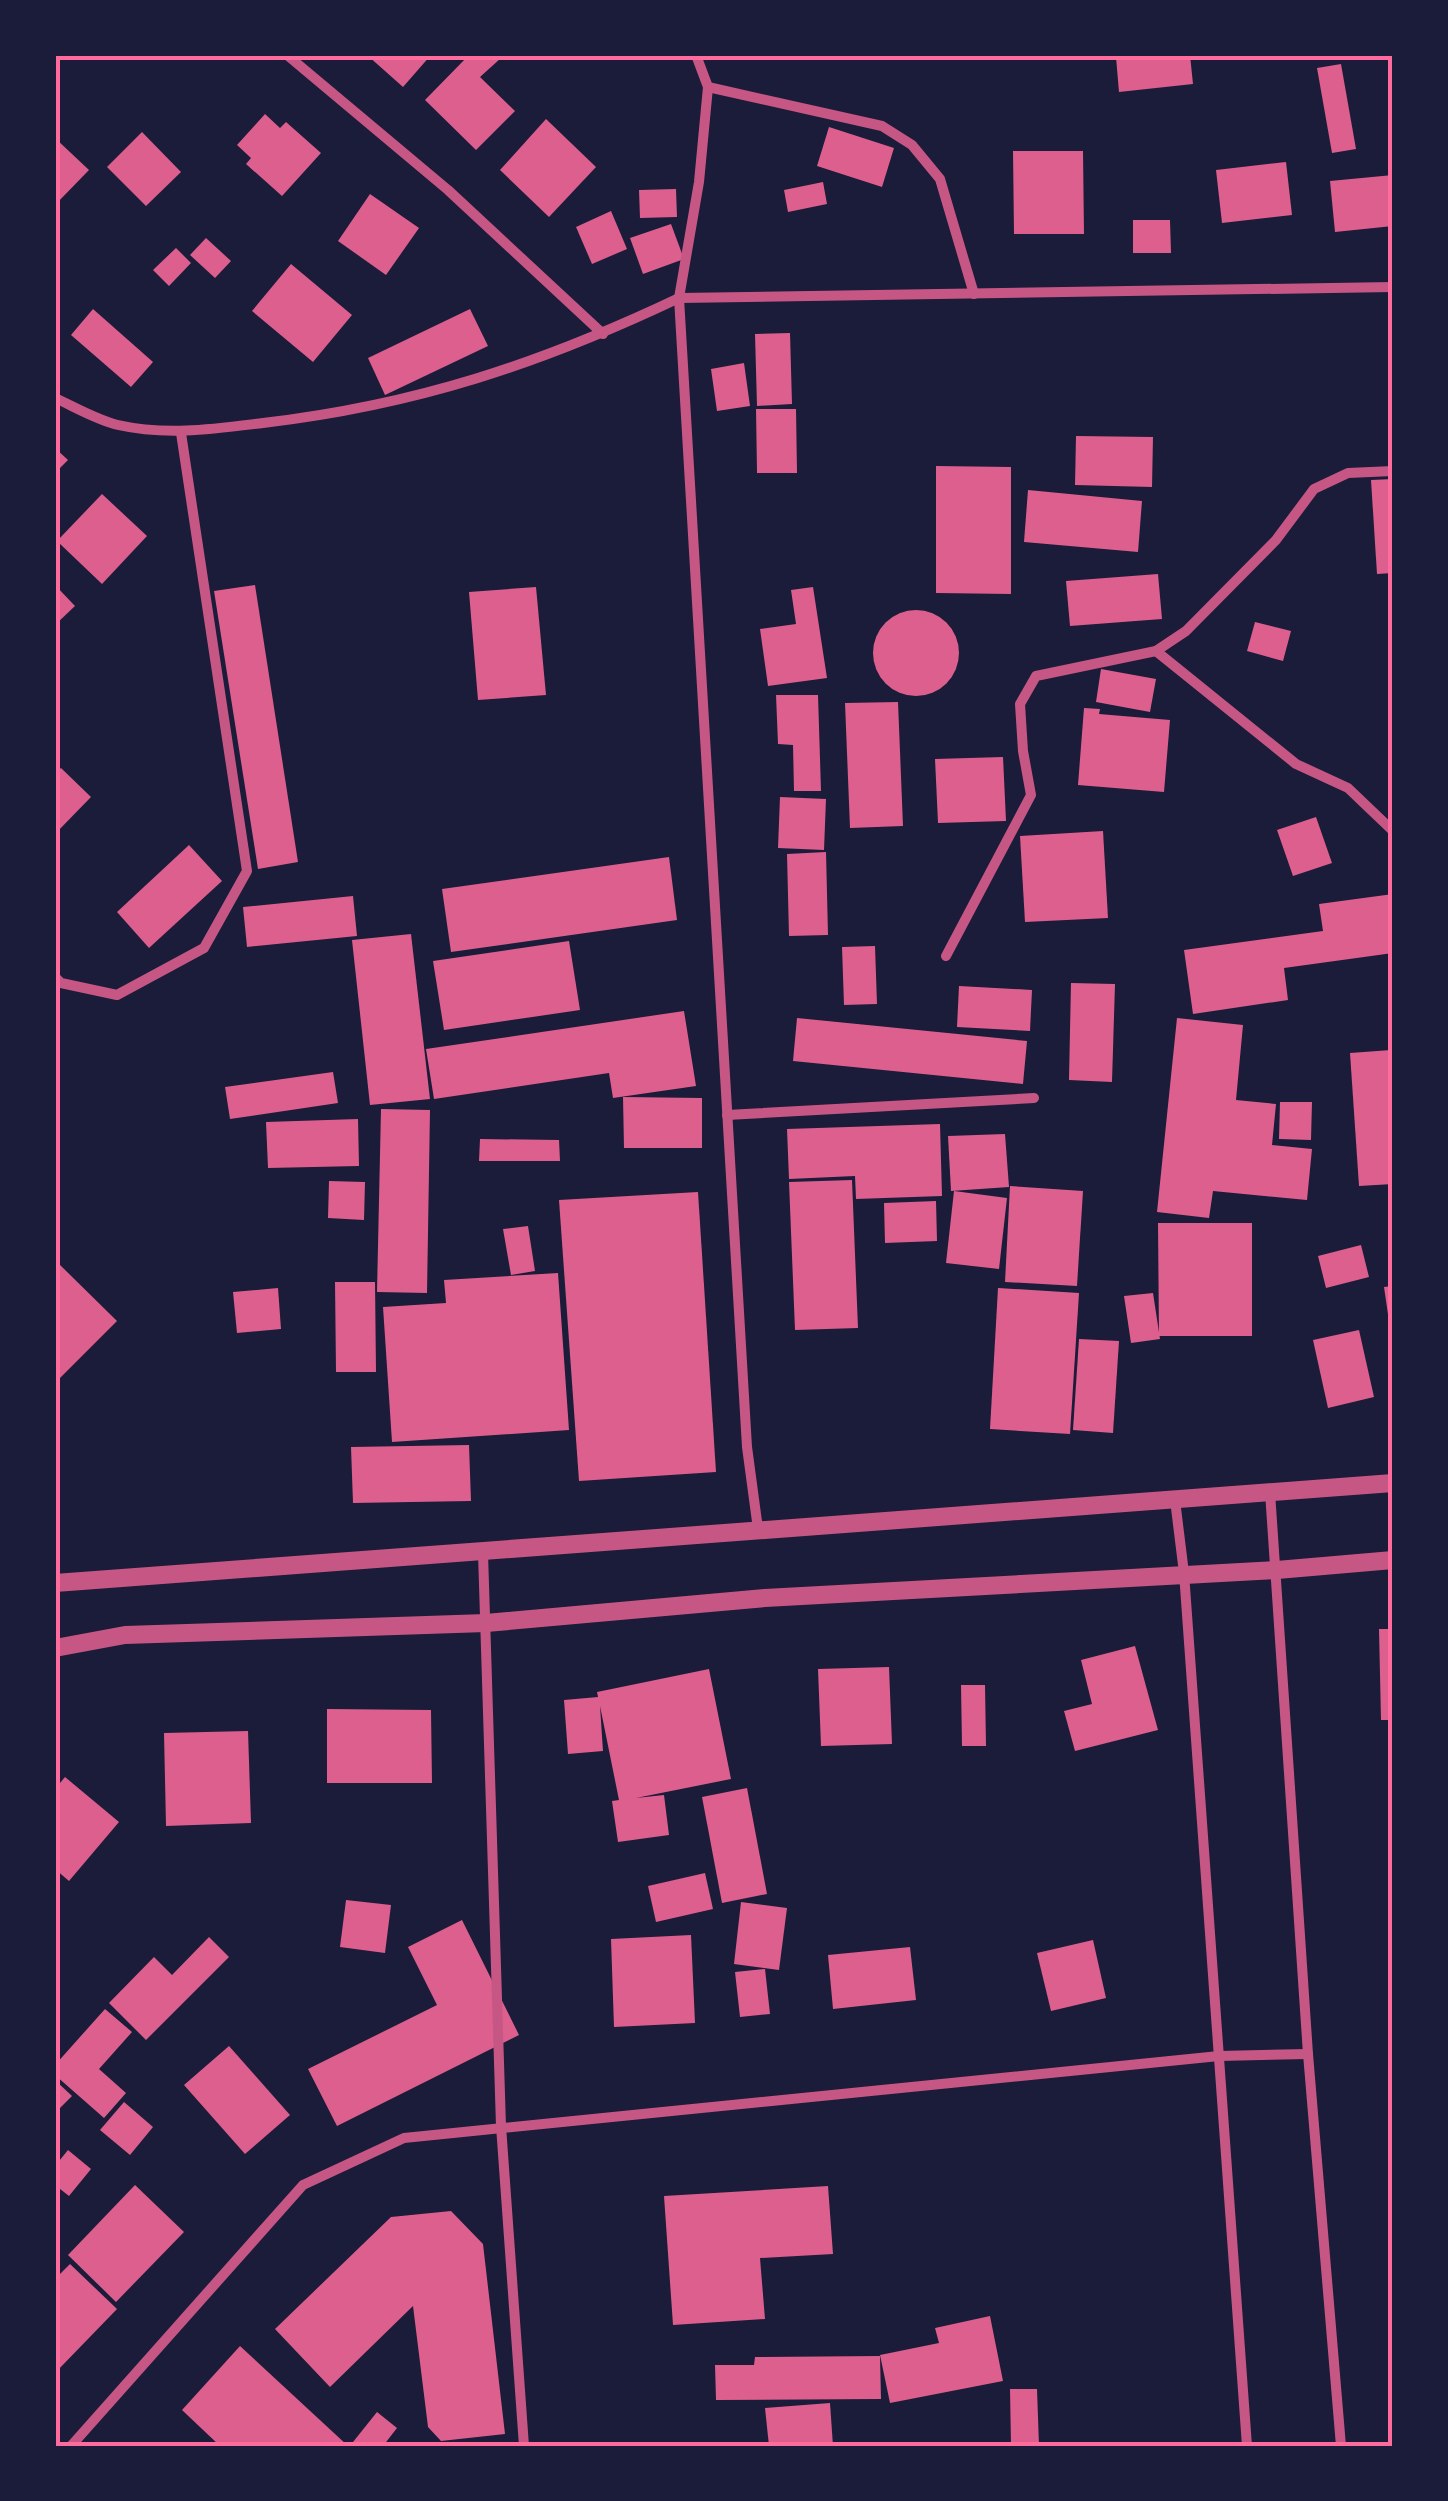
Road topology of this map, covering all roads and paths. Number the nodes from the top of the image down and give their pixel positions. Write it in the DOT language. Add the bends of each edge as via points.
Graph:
graph roads {
  1 [pos="286,55"];
  2 [pos="696,55"];
  3 [pos="708,87"];
  4 [pos="1393,287"];
  5 [pos="974,294"];
  6 [pos="679,298"];
  7 [pos="603,334"];
  8 [pos="55,398"];
  9 [pos="181,433"];
  10 [pos="1393,471"];
  11 [pos="1156,651"];
  12 [pos="1393,831"];
  13 [pos="946,956"];
  14 [pos="55,977"];
  15 [pos="1034,1098"];
  16 [pos="727,1115"];
  17 [pos="1393,1483"];
  18 [pos="1270,1491"];
  19 [pos="1175,1500"];
  20 [pos="758,1529"];
  21 [pos="484,1553"];
  22 [pos="1393,1560"];
  23 [pos="1277,1570"];
  24 [pos="1184,1573"];
  25 [pos="55,1583"];
  26 [pos="486,1622"];
  27 [pos="55,1648"];
  28 [pos="1308,2054"];
  29 [pos="1220,2056"];
  30 [pos="501,2126"];
  31 [pos="71,2446"];
  32 [pos="524,2446"];
  33 [pos="1247,2446"];
  34 [pos="1341,2446"];
  1 -- 7 [label="street" via="448,190"];
  2 -- 3 [label="street"];
  3 -- 5 [label="street" via="882,126 912,145 940,178"];
  3 -- 6 [label="street"];
  4 -- 5 [label="street"];
  5 -- 6 [label="street"];
  6 -- 7 [label="street"];
  6 -- 16 [label="street"];
  7 -- 9 [label="street" via="473,382 344,414"];
  8 -- 9 [label="street" via="116,424"];
  9 -- 14 [label="street" via="247,871 204,948 117,995"];
  10 -- 11 [label="street" via="1348,473 1314,490 1276,540 1186,631"];
  11 -- 12 [label="street" via="1296,764 1348,788"];
  11 -- 13 [label="street" via="1036,676 1020,704 1032,795"];
  15 -- 16 [label="street"];
  16 -- 20 [label="street"];
  17 -- 18 [label="street"];
  18 -- 19 [label="street"];
  18 -- 23 [label="street"];
  19 -- 20 [label="street"];
  19 -- 24 [label="street"];
  20 -- 21 [label="street"];
  21 -- 25 [label="street"];
  21 -- 26 [label="street"];
  22 -- 23 [label="street"];
  23 -- 24 [label="street"];
  23 -- 28 [label="street"];
  24 -- 26 [label="street"];
  24 -- 29 [label="street"];
  26 -- 27 [label="street" via="125,1635"];
  26 -- 30 [label="street"];
  28 -- 29 [label="street"];
  28 -- 34 [label="street"];
  29 -- 30 [label="street"];
  29 -- 33 [label="street"];
  30 -- 31 [label="street" via="404,2138 304,2184"];
  30 -- 32 [label="street"];
}
